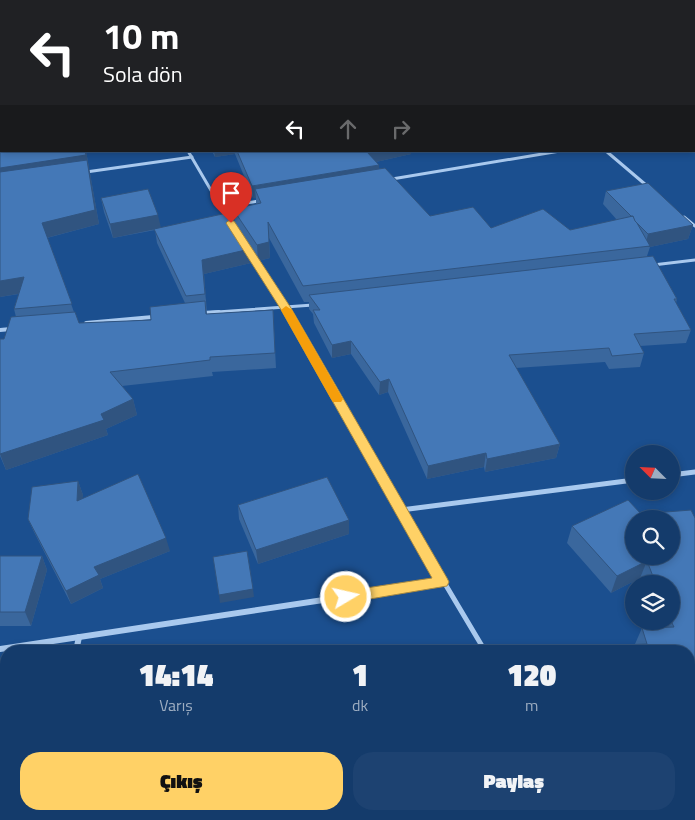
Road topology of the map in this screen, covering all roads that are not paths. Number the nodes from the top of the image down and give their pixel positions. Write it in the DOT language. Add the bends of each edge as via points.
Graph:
graph roads {
  1 [pos="189,152"];
  2 [pos="554,152"];
  3 [pos="607,152"];
  4 [pos="192,158"];
  5 [pos="77,173"];
  6 [pos="386,180"];
  7 [pos="650,189"];
  8 [pos="260,201"];
  9 [pos="221,207"];
  10 [pos="680,214"];
  11 [pos="231,223"];
  12 [pos="695,226"];
  13 [pos="245,247"];
  14 [pos="695,260"];
  15 [pos="648,266"];
  16 [pos="314,305"];
  17 [pos="286,308"];
  18 [pos="193,314"];
  19 [pos="154,317"];
  20 [pos="77,323"];
  21 [pos="19,328"];
  22 [pos="0,330"];
  23 [pos="695,472"];
  24 [pos="680,474"];
  25 [pos="625,481"];
  26 [pos="400,510"];
  27 [pos="442,582"];
  28 [pos="79,637"];
  29 [pos="26,645"];
  30 [pos="77,645"];
  31 [pos="481,645"];
  1 -- 4 [label="lane"];
  2 -- 6 [label="lane"];
  3 -- 7 [label="lane"];
  4 -- 5 [label="lane"];
  4 -- 9 [label="lane"];
  8 -- 9 [label="lane"];
  9 -- 11 [label="lane"];
  10 -- 12 [label="lane"];
  13 -- 17 [label="lane"];
  14 -- 15 [label="lane"];
  16 -- 17 [label="lane"];
  17 -- 18 [label="lane"];
  17 -- 26 [label="lane"];
  19 -- 20 [label="lane"];
  21 -- 22 [label="lane"];
  23 -- 24 [label="street"];
  25 -- 26 [label="street"];
  26 -- 27 [label="lane"];
  27 -- 28 [label="street"];
  27 -- 31 [label="lane"];
  28 -- 29 [label="street"];
  28 -- 30 [label="street"];
}
